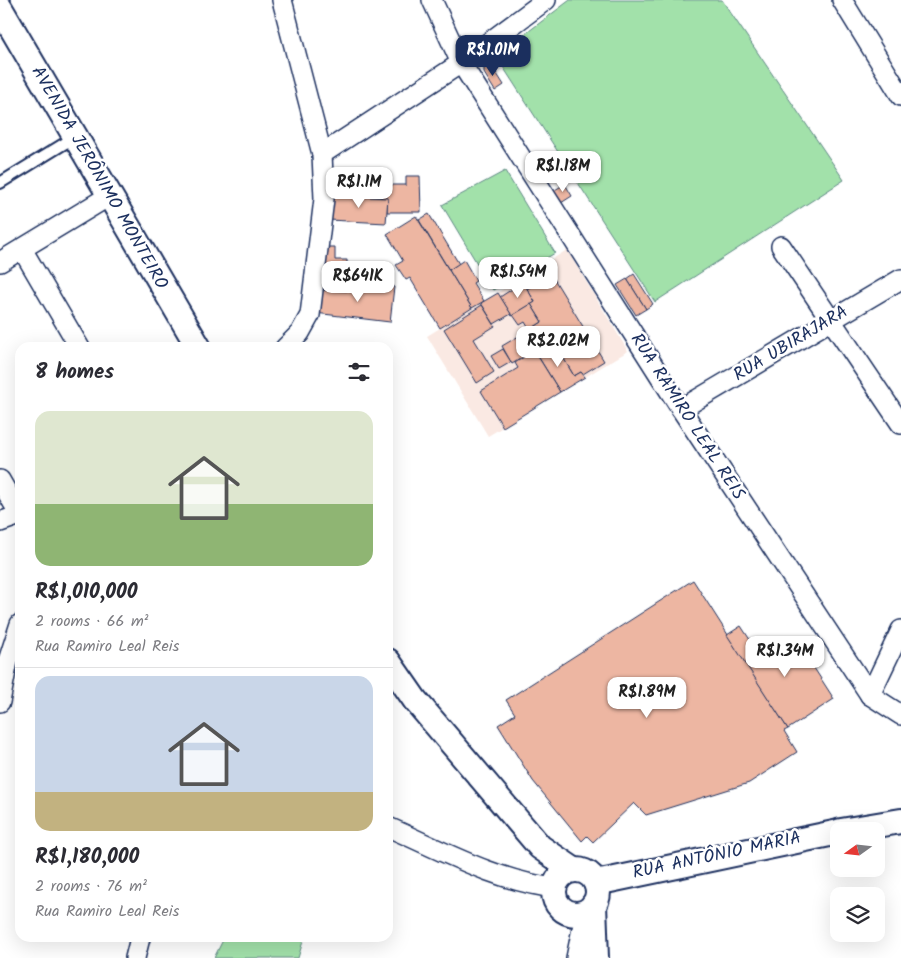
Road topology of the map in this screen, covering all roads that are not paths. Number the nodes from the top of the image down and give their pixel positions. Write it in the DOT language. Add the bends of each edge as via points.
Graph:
graph roads {
  1 [pos="282,0"];
  2 [pos="432,0"];
  3 [pos="546,0"];
  4 [pos="842,0"];
  5 [pos="0,8"];
  6 [pos="461,62"];
  7 [pos="901,96"];
  8 [pos="75,137"];
  9 [pos="322,154"];
  10 [pos="0,183"];
  11 [pos="109,196"];
  12 [pos="781,246"];
  13 [pos="22,248"];
  14 [pos="0,262"];
  15 [pos="901,279"];
  16 [pos="830,320"];
  17 [pos="77,342"];
  18 [pos="195,342"];
  19 [pos="291,342"];
  20 [pos="681,409"];
  21 [pos="901,424"];
  22 [pos="0,480"];
  23 [pos="15,506"];
  24 [pos="15,517"];
  25 [pos="0,522"];
  26 [pos="901,630"];
  27 [pos="15,635"];
  28 [pos="4,660"];
  29 [pos="393,668"];
  30 [pos="870,695"];
  31 [pos="0,702"];
  32 [pos="901,715"];
  33 [pos="901,821"];
  34 [pos="885,824"];
  35 [pos="393,828"];
  36 [pos="830,834"];
  37 [pos="562,880"];
  38 [pos="587,908"];
  39 [pos="139,942"];
  40 [pos="136,958"];
  41 [pos="576,958"];
  42 [pos="596,958"];
  1 -- 9 [label="street"];
  2 -- 6 [label="street, RUA RAMIRO LEAL REIS"];
  3 -- 6 [label="street"];
  4 -- 7 [label="street"];
  5 -- 8 [label="street, AVENIDA JERÔNIMO MONTEIRO"];
  6 -- 9 [label="street"];
  6 -- 20 [label="street, RUA RAMIRO LEAL REIS"];
  8 -- 10 [label="lane"];
  8 -- 11 [label="street, AVENIDA JERÔNIMO MONTEIRO"];
  9 -- 19 [label="street" via="323,217 310,315"];
  11 -- 13 [label="street"];
  11 -- 18 [label="street, AVENIDA JERÔNIMO MONTEIRO"];
  12 -- 16 [label="street"];
  13 -- 14 [label="street"];
  13 -- 17 [label="street"];
  15 -- 16 [label="street, RUA UBIRAJARA"];
  16 -- 20 [label="street, RUA UBIRAJARA"];
  16 -- 21 [label="street"];
  20 -- 30 [label="street, RUA RAMIRO LEAL REIS"];
  22 -- 23 [label="street"];
  24 -- 25 [label="street"];
  26 -- 30 [label="street"];
  27 -- 28 [label="street"];
  28 -- 31 [label="street"];
  29 -- 37 [label="street" via="415,700 540,847"];
  30 -- 32 [label="street, RUA RAMIRO LEAL REIS"];
  33 -- 34 [label="street, RUA ANTÔNIO MARIA"];
  35 -- 37 [label="street" via="504,877 534,885"];
  36 -- 38 [label="street, RUA ANTÔNIO MARIA"];
  37 -- 38 [label="street" via="557,902 568,912"];
  37 -- 38 [label="street" via="587,873"];
  38 -- 41 [label="street"];
  38 -- 42 [label="street"];
  39 -- 40 [label="street"];
}
